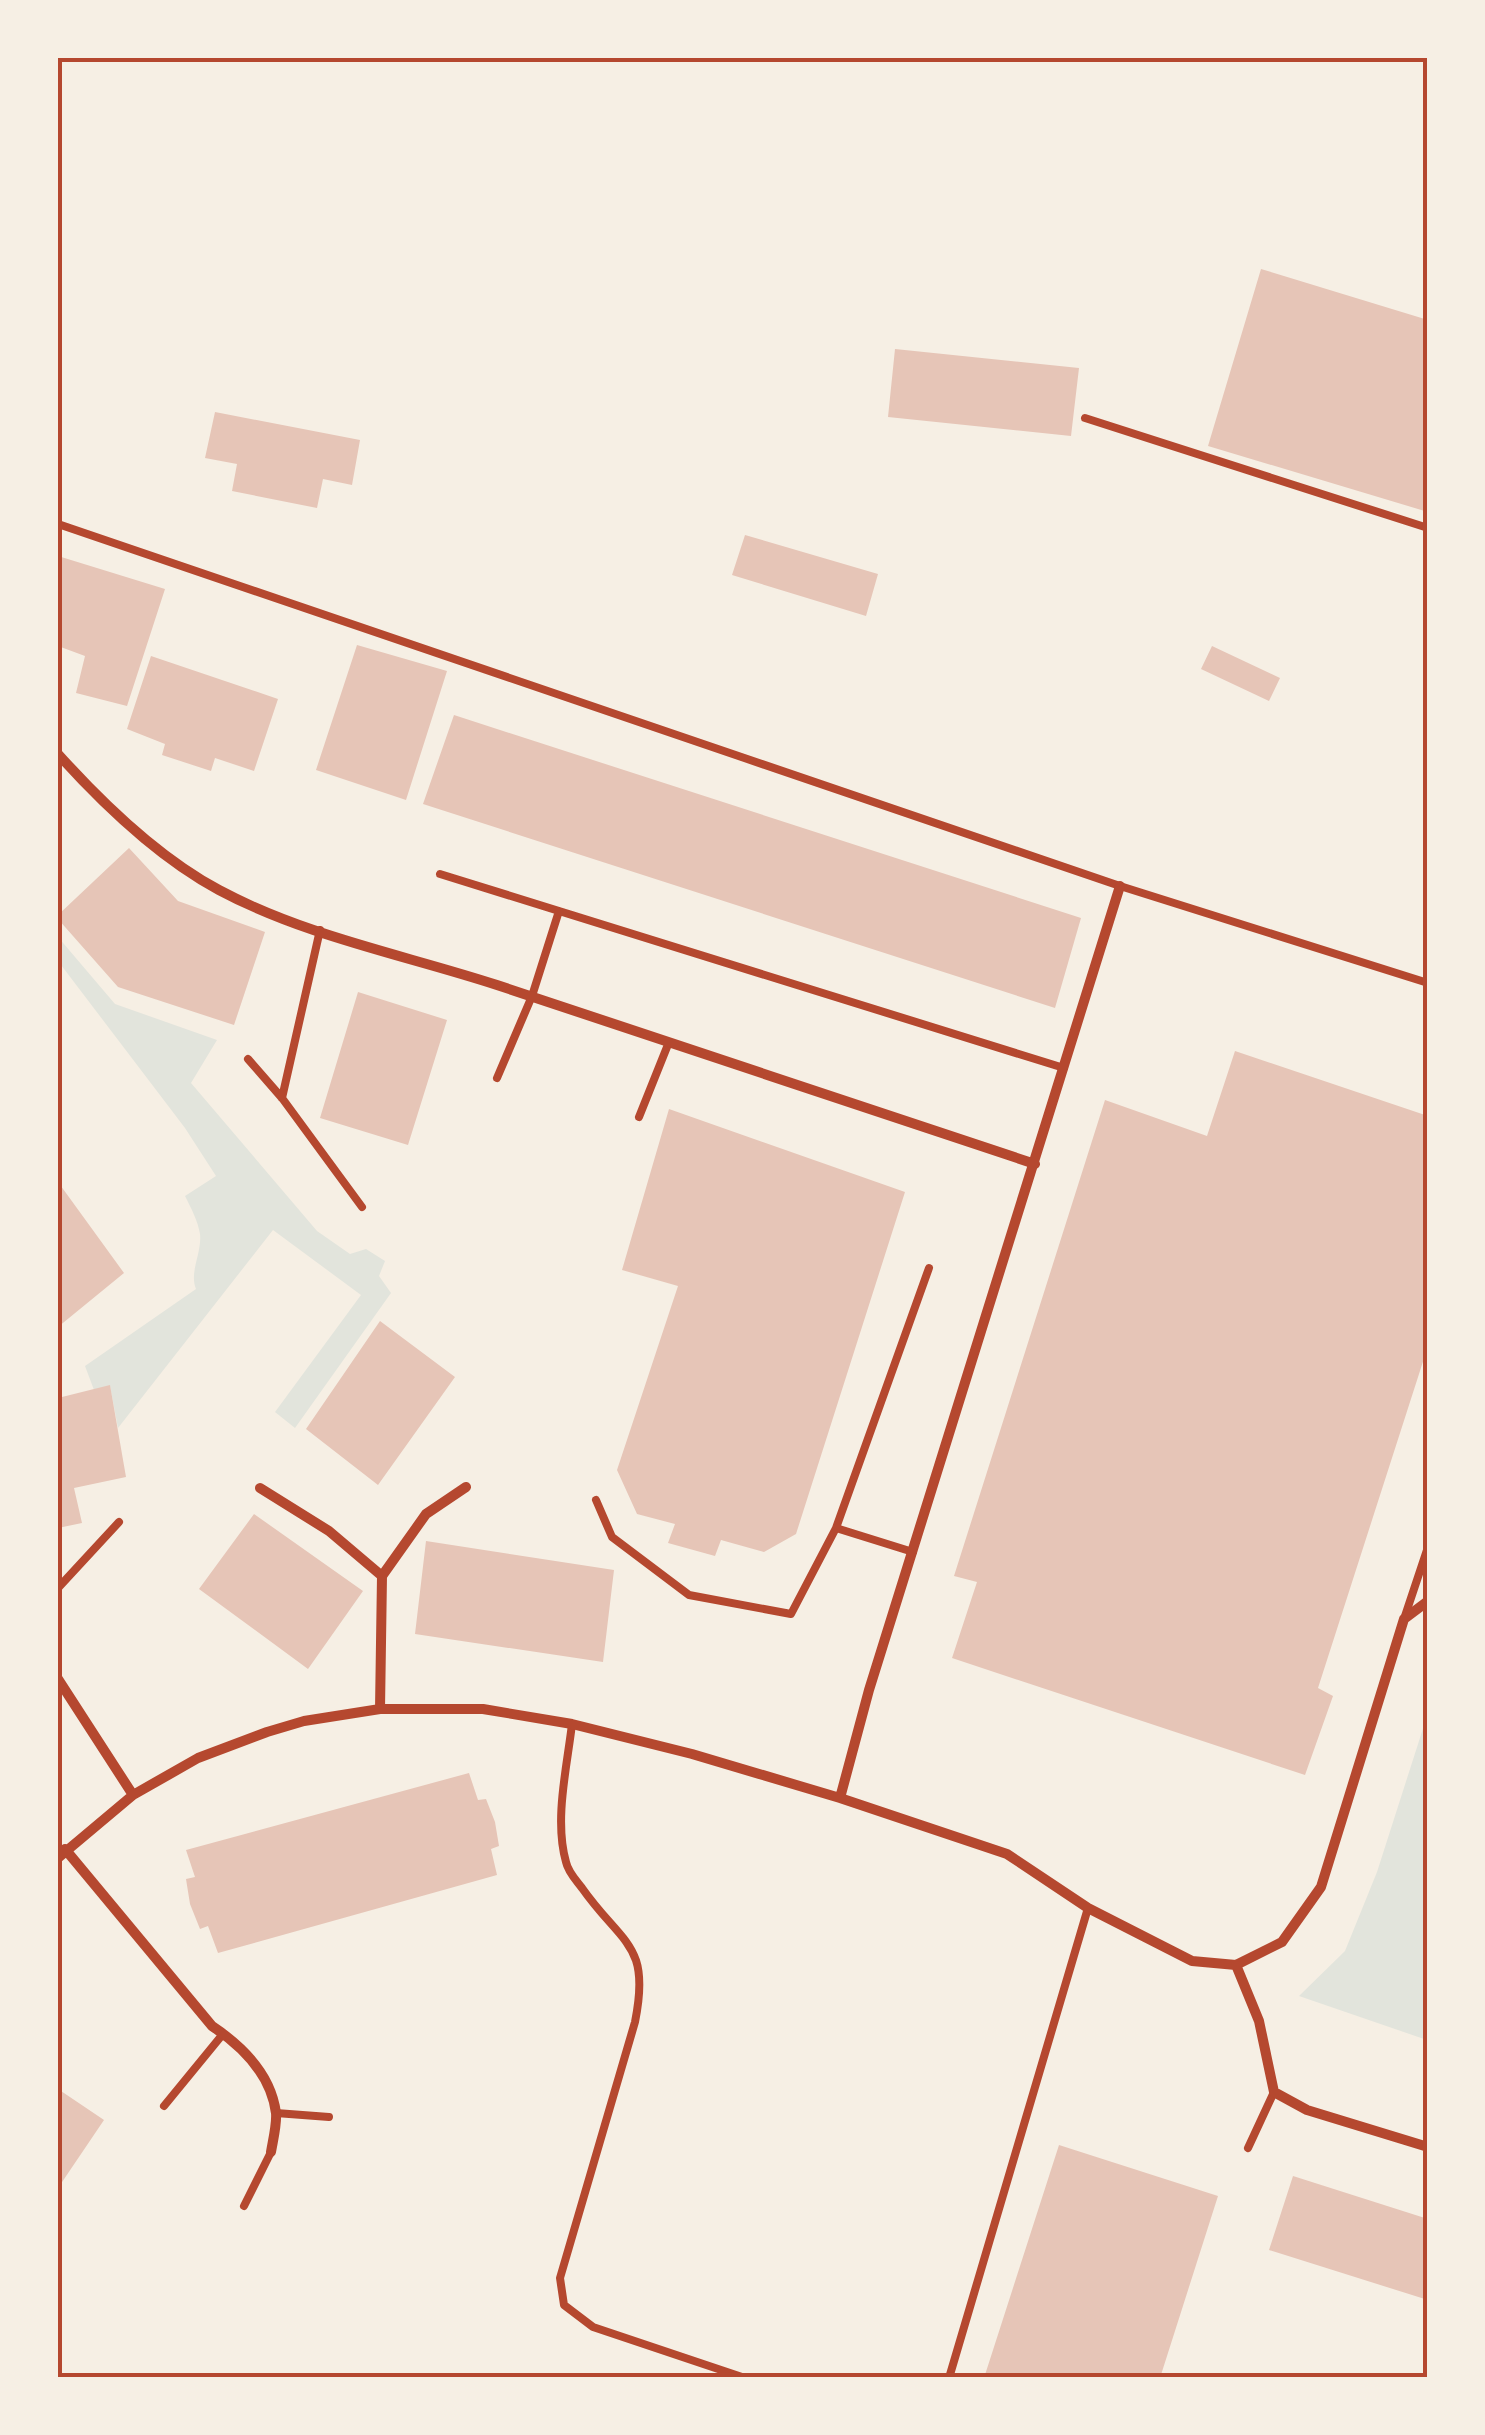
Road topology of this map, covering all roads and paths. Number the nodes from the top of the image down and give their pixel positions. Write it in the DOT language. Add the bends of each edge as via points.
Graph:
graph roads {
  1 [pos="1085,418"];
  2 [pos="58,524"];
  3 [pos="1428,528"];
  4 [pos="58,754"];
  5 [pos="440,874"];
  6 [pos="1120,886"];
  7 [pos="559,911"];
  8 [pos="320,930"];
  9 [pos="1428,982"];
  10 [pos="532,996"];
  11 [pos="669,1042"];
  12 [pos="248,1059"];
  13 [pos="1064,1068"];
  14 [pos="497,1078"];
  15 [pos="282,1098"];
  16 [pos="640,1117"];
  17 [pos="1035,1164"];
  18 [pos="362,1207"];
  19 [pos="929,1268"];
  20 [pos="466,1486"];
  21 [pos="260,1488"];
  22 [pos="596,1500"];
  23 [pos="120,1522"];
  24 [pos="836,1528"];
  25 [pos="1428,1547"];
  26 [pos="912,1552"];
  27 [pos="382,1576"];
  28 [pos="58,1588"];
  29 [pos="1428,1601"];
  30 [pos="1404,1619"];
  31 [pos="58,1679"];
  32 [pos="380,1710"];
  33 [pos="572,1724"];
  34 [pos="133,1795"];
  35 [pos="840,1798"];
  36 [pos="61,1854"];
  37 [pos="1088,1908"];
  38 [pos="1236,1965"];
  39 [pos="223,2034"];
  40 [pos="1274,2092"];
  41 [pos="164,2106"];
  42 [pos="276,2113"];
  43 [pos="329,2118"];
  44 [pos="1428,2147"];
  45 [pos="1248,2148"];
  46 [pos="271,2152"];
  47 [pos="244,2206"];
  48 [pos="745,2378"];
  49 [pos="949,2378"];
  1 -- 3 [label="lane"];
  2 -- 6 [label="lane"];
  4 -- 8 [label="street" via="123,818 217,889"];
  5 -- 7 [label="lane"];
  6 -- 9 [label="lane"];
  6 -- 13 [label="street"];
  7 -- 10 [label="lane"];
  7 -- 13 [label="lane"];
  8 -- 10 [label="street"];
  8 -- 15 [label="lane"];
  10 -- 11 [label="street"];
  10 -- 14 [label="lane"];
  11 -- 16 [label="lane"];
  11 -- 17 [label="street"];
  12 -- 15 [label="lane"];
  13 -- 17 [label="street"];
  15 -- 18 [label="lane"];
  17 -- 26 [label="street"];
  19 -- 24 [label="lane"];
  20 -- 27 [label="street" via="426,1514"];
  21 -- 27 [label="street" via="329,1531"];
  22 -- 24 [label="lane" via="612,1537 689,1595 791,1614"];
  23 -- 28 [label="lane"];
  24 -- 26 [label="lane"];
  25 -- 30 [label="lane"];
  26 -- 35 [label="street"];
  27 -- 32 [label="street"];
  29 -- 30 [label="street"];
  30 -- 38 [label="street" via="1321,1887 1282,1942"];
  31 -- 34 [label="street"];
  32 -- 33 [label="street" via="483,1709"];
  32 -- 34 [label="street" via="267,1732 198,1758"];
  33 -- 35 [label="street"];
  33 -- 48 [label="lane" via="562,1839 567,1867 630,1943 642,1988 560,2278 564,2305 593,2328"];
  34 -- 36 [label="street"];
  35 -- 37 [label="street" via="1007,1854"];
  36 -- 39 [label="street"];
  37 -- 38 [label="street" via="1192,1961"];
  37 -- 49 [label="lane"];
  38 -- 40 [label="street" via="1259,2022"];
  39 -- 41 [label="lane"];
  39 -- 42 [label="street" via="262,2074"];
  40 -- 44 [label="street" via="1307,2110"];
  40 -- 45 [label="lane"];
  42 -- 43 [label="lane"];
  42 -- 46 [label="street"];
  46 -- 47 [label="lane"];
}
